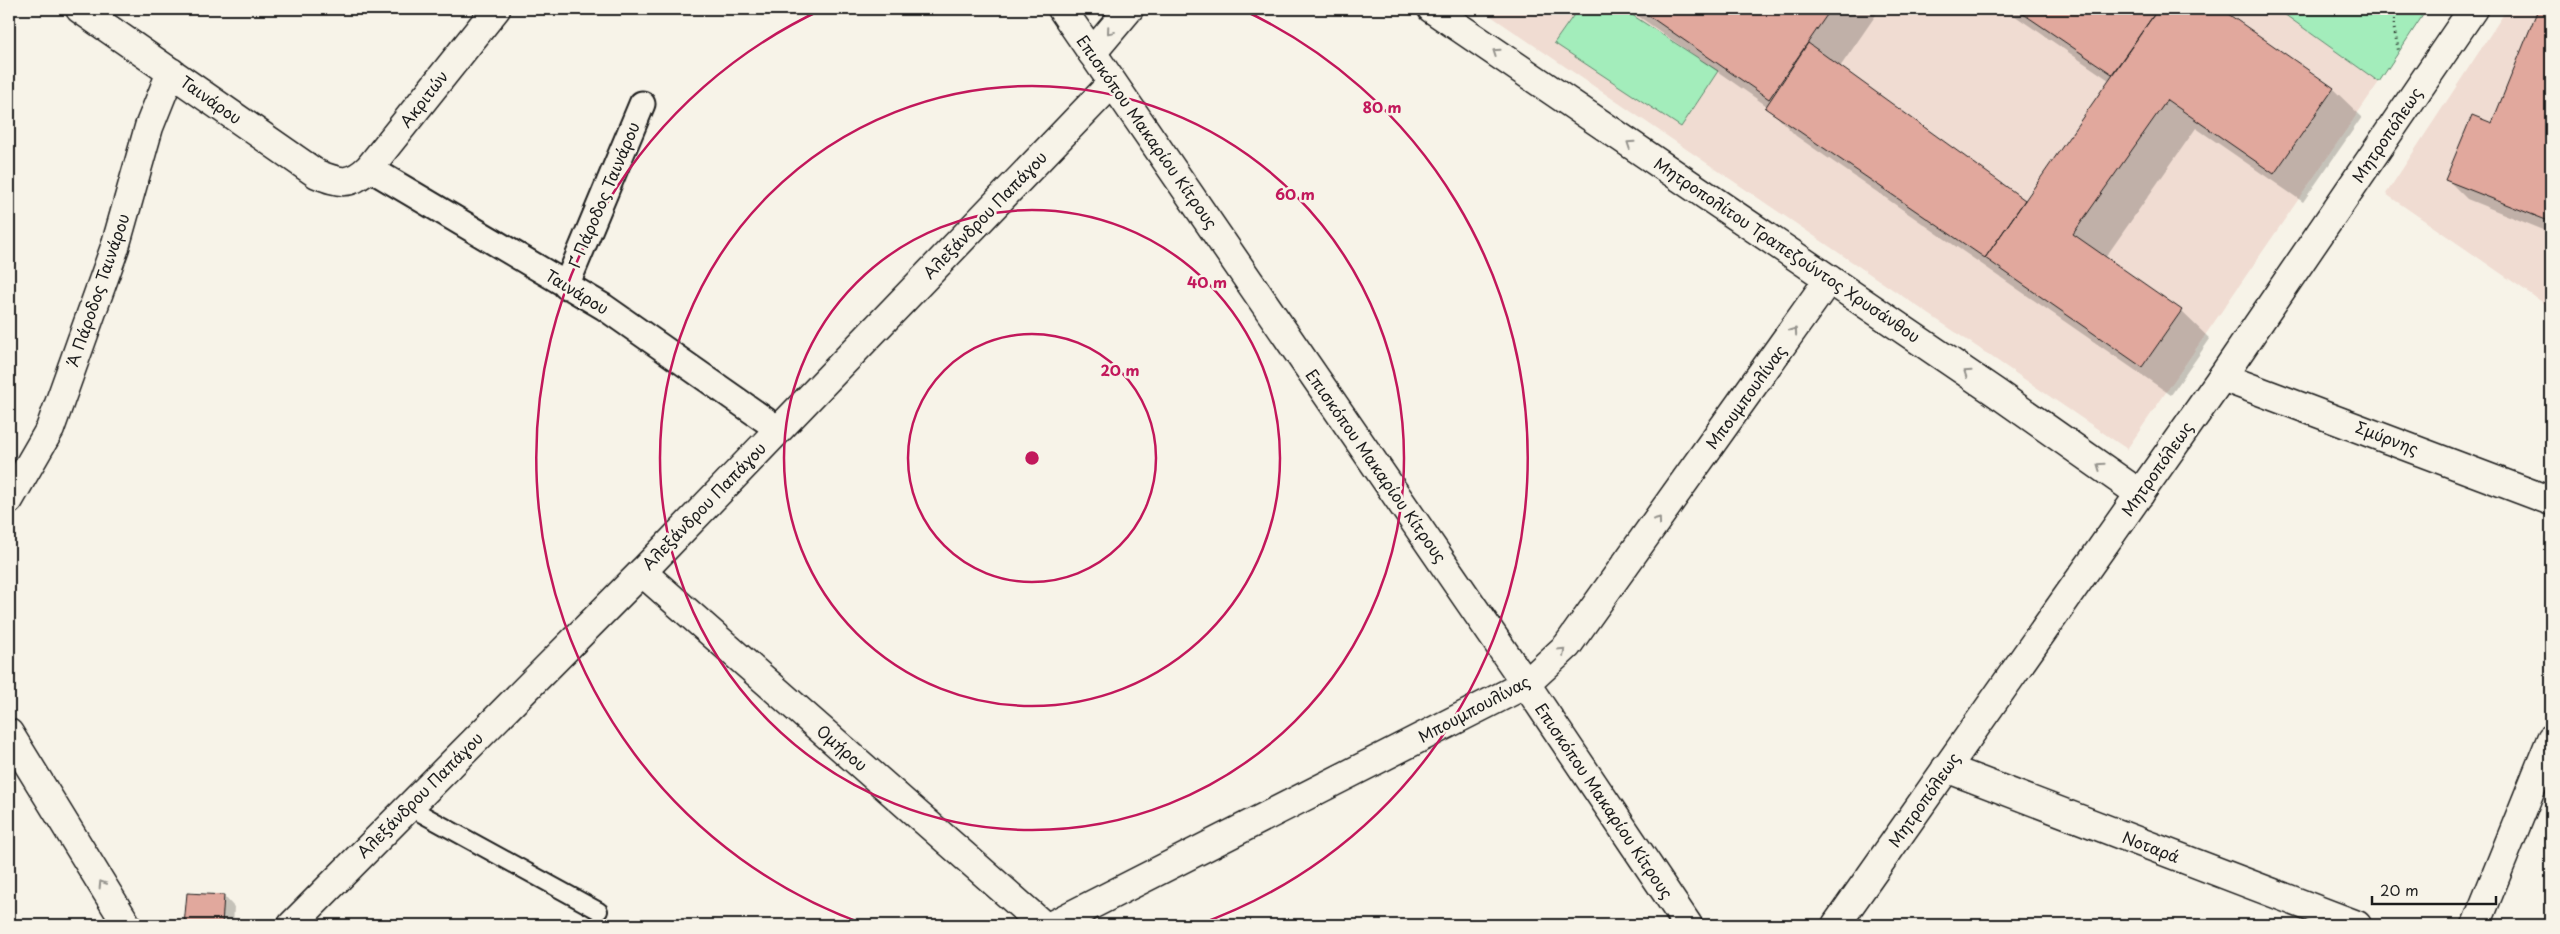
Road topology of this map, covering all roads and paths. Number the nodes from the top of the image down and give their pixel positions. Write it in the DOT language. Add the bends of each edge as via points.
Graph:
graph roads {
  1 [pos="80,9"];
  2 [pos="496,9"];
  3 [pos="1062,9"];
  4 [pos="1128,9"];
  5 [pos="1432,9"];
  6 [pos="2395,9"];
  7 [pos="2473,9"];
  8 [pos="1092,53"];
  9 [pos="2402,61"];
  10 [pos="171,72"];
  11 [pos="1112,83"];
  12 [pos="642,104"];
  13 [pos="369,168"];
  14 [pos="346,182"];
  15 [pos="1830,280"];
  16 [pos="566,286"];
  17 [pos="2222,377"];
  18 [pos="778,429"];
  19 [pos="2140,494"];
  20 [pos="9,500"];
  21 [pos="2551,500"];
  22 [pos="642,572"];
  23 [pos="1526,684"];
  24 [pos="9,733"];
  25 [pos="2551,739"];
  26 [pos="1946,768"];
  27 [pos="409,807"];
  28 [pos="599,911"];
  29 [pos="127,925"];
  30 [pos="292,925"];
  31 [pos="1043,925"];
  32 [pos="1052,925"];
  33 [pos="1688,925"];
  34 [pos="1836,925"];
  35 [pos="2357,925"];
  36 [pos="2476,925"];
  1 -- 10 [label="street, Ταινάρου"];
  2 -- 13 [label="street, Ακριτών"];
  3 -- 8 [label="street, Επισκόπου Μακαρίου Κίτρους"];
  4 -- 8 [label="street, one-way"];
  15 -- 5 [label="street, Μητροπολίτου Τραπεζούντος Χρυσάνθου, one-way"];
  6 -- 9 [label="path" via="2395,38"];
  7 -- 17 [label="street, Μητροπόλεως"];
  8 -- 11 [label="street, Επισκόπου Μακαρίου Κίτρους"];
  10 -- 14 [label="street, Ταινάρου" via="317,174"];
  10 -- 20 [label="street, Α΄ Πάροδος Ταινάρου" via="149,127 115,247 50,429"];
  11 -- 18 [label="street, Αλεξάνδρου Παπάγου"];
  11 -- 23 [label="street, Επισκόπου Μακαρίου Κίτρους"];
  12 -- 16 [label="street, Γ΄ Πάροδος Ταινάρου"];
  13 -- 14 [label="street, Ακριτών" via="358,178"];
  13 -- 16 [label="street, Ταινάρου"];
  19 -- 15 [label="street, Μητροπολίτου Τραπεζούντος Χρυσάνθου, one-way"];
  23 -- 15 [label="street, Μπουμπουλίνας, one-way" via="1567,646"];
  16 -- 18 [label="street, Ταινάρου" via="604,307"];
  17 -- 19 [label="street, Μητροπόλεως"];
  17 -- 21 [label="street, Σμύρνης"];
  18 -- 22 [label="street, Αλεξάνδρου Παπάγου"];
  19 -- 26 [label="street, Μητροπόλεως"];
  22 -- 27 [label="street, Αλεξάνδρου Παπάγου"];
  22 -- 31 [label="street, Ομήρου"];
  23 -- 32 [label="street, Μπουμπουλίνας"];
  23 -- 33 [label="street, Επισκόπου Μακαρίου Κίτρους"];
  29 -- 24 [label="street, one-way"];
  25 -- 36 [label="street"];
  26 -- 34 [label="street, Μητροπόλεως"];
  26 -- 35 [label="street, Νοταρά"];
  27 -- 28 [label="lane"];
  27 -- 30 [label="street, Αλεξάνδρου Παπάγου"];
}
